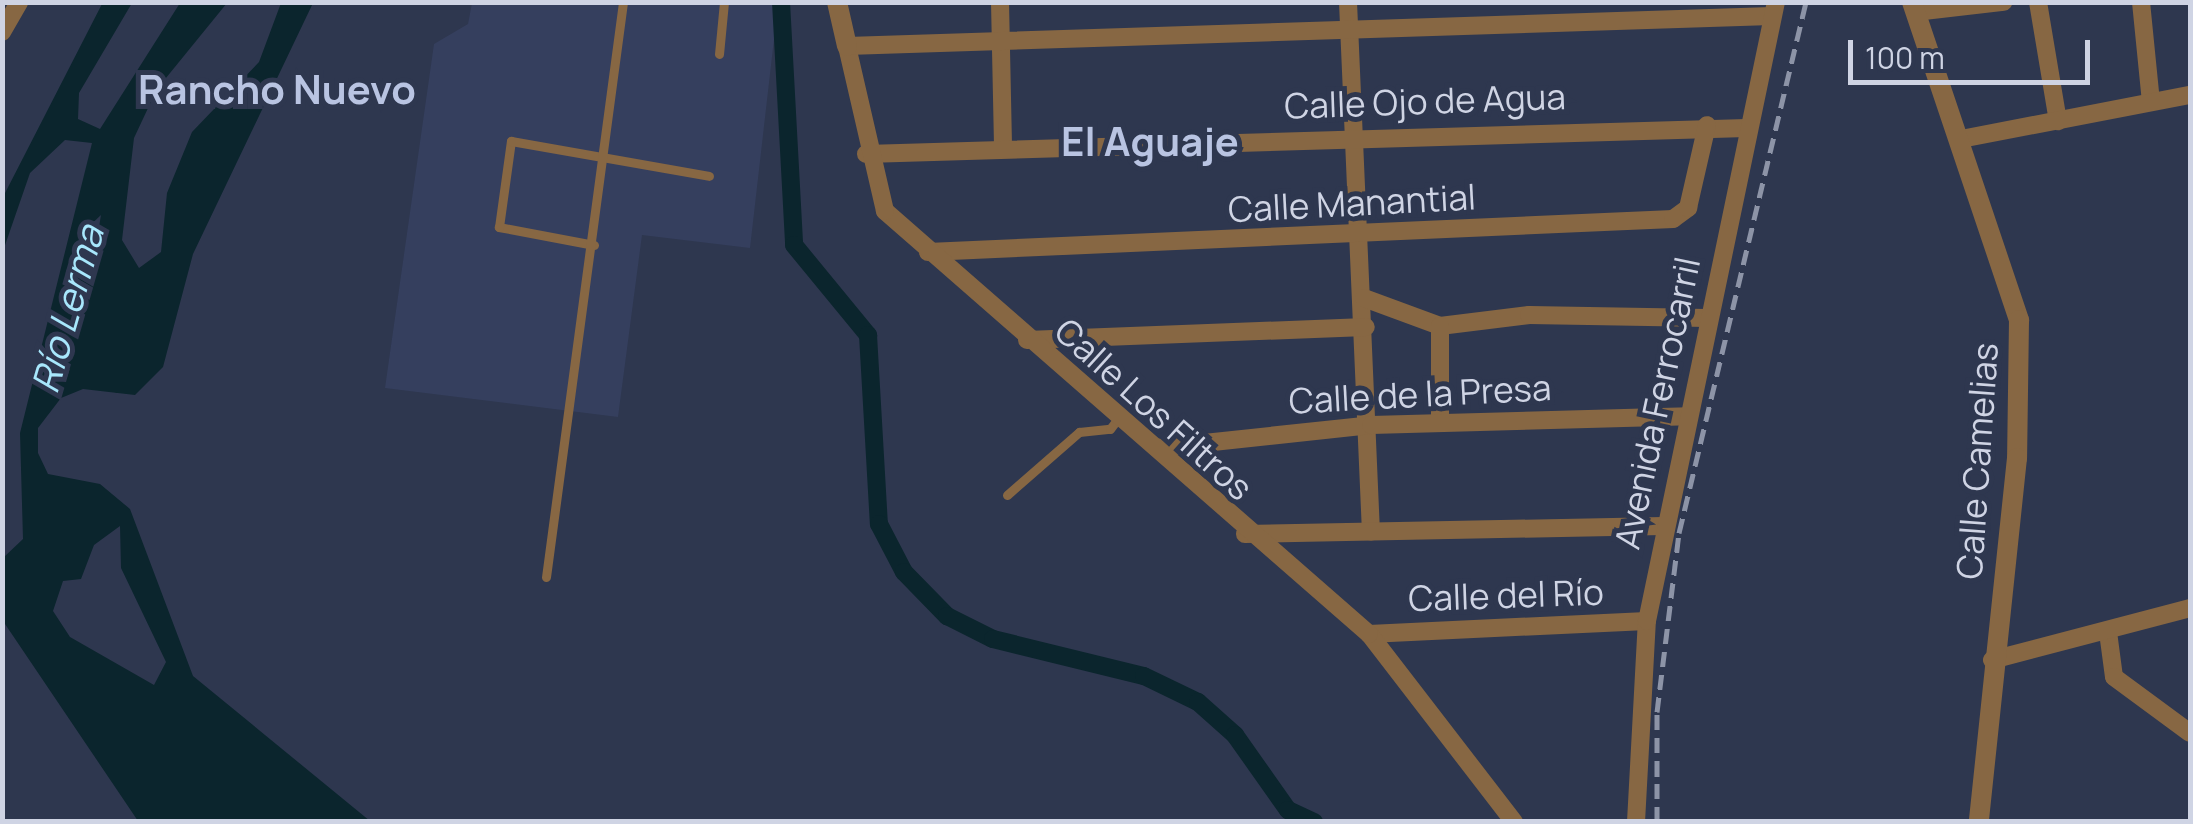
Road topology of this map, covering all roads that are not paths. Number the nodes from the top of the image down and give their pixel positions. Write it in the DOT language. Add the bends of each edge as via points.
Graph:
graph roads {
  1 [pos="19,2"];
  2 [pos="623,2"];
  3 [pos="724,2"];
  4 [pos="836,2"];
  5 [pos="1000,2"];
  6 [pos="1348,2"];
  7 [pos="2003,2"];
  8 [pos="2038,2"];
  9 [pos="2141,2"];
  10 [pos="1914,7"];
  11 [pos="1662,8"];
  12 [pos="1774,9"];
  13 [pos="1350,25"];
  14 [pos="2,32"];
  15 [pos="1001,40"];
  16 [pos="848,46"];
  17 [pos="718,54"];
  18 [pos="2190,94"];
  19 [pos="2151,102"];
  20 [pos="2058,121"];
  21 [pos="1707,125"];
  22 [pos="1746,128"];
  23 [pos="1356,136"];
  24 [pos="1961,139"];
  25 [pos="1003,149"];
  26 [pos="866,154"];
  27 [pos="602,158"];
  28 [pos="709,176"];
  29 [pos="1360,236"];
  30 [pos="594,244"];
  31 [pos="928,252"];
  32 [pos="1364,298"];
  33 [pos="1707,318"];
  34 [pos="1440,326"];
  35 [pos="1366,327"];
  36 [pos="1027,340"];
  37 [pos="1121,414"];
  38 [pos="1688,416"];
  39 [pos="1440,422"];
  40 [pos="1371,424"];
  41 [pos="1157,448"];
  42 [pos="1006,495"];
  43 [pos="1663,526"];
  44 [pos="1371,532"];
  45 [pos="1245,534"];
  46 [pos="546,577"];
  47 [pos="2190,608"];
  48 [pos="1646,622"];
  49 [pos="2108,632"];
  50 [pos="1369,634"];
  51 [pos="1992,660"];
  52 [pos="2190,733"];
  53 [pos="1514,822"];
  54 [pos="1636,822"];
  55 [pos="1979,822"];
  1 -- 14 [label="street"];
  2 -- 27 [label="lane"];
  3 -- 17 [label="lane"];
  4 -- 16 [label="street, Calle Los Filtros"];
  5 -- 15 [label="street"];
  6 -- 13 [label="street"];
  7 -- 10 [label="street"];
  8 -- 20 [label="street"];
  9 -- 19 [label="street"];
  10 -- 24 [label="street, Calle Camelias"];
  11 -- 12 [label="street"];
  11 -- 13 [label="street"];
  12 -- 22 [label="street, Avenida Ferrocarril"];
  13 -- 15 [label="street"];
  13 -- 23 [label="street"];
  15 -- 16 [label="street"];
  15 -- 25 [label="street"];
  16 -- 26 [label="street, Calle Los Filtros"];
  18 -- 19 [label="street"];
  19 -- 20 [label="street"];
  20 -- 24 [label="street"];
  21 -- 22 [label="street, Calle Ojo de Agua"];
  21 -- 23 [label="street, Calle Ojo de Agua"];
  21 -- 29 [label="street, Calle Manantial" via="1682,217"];
  22 -- 33 [label="street, Avenida Ferrocarril"];
  23 -- 25 [label="street, Calle Ojo de Agua"];
  23 -- 29 [label="street"];
  24 -- 51 [label="street, Calle Camelias" via="2019,320 2023,384"];
  25 -- 26 [label="street, Calle Ojo de Agua"];
  26 -- 31 [label="street, Calle Los Filtros" via="885,211"];
  27 -- 28 [label="lane"];
  27 -- 30 [label="lane"];
  27 -- 30 [label="lane" via="511,141 499,227"];
  29 -- 31 [label="street, Calle Manantial"];
  29 -- 32 [label="street"];
  30 -- 46 [label="lane"];
  31 -- 36 [label="street, Calle Los Filtros"];
  32 -- 34 [label="street"];
  32 -- 35 [label="street"];
  33 -- 34 [label="street" via="1529,315"];
  33 -- 38 [label="street, Avenida Ferrocarril"];
  34 -- 39 [label="street"];
  35 -- 36 [label="street"];
  35 -- 40 [label="street"];
  36 -- 37 [label="street, Calle Los Filtros"];
  37 -- 41 [label="street, Calle Los Filtros"];
  37 -- 42 [label="lane" via="1110,428 1079,432"];
  38 -- 39 [label="street, Calle de la Presa"];
  38 -- 43 [label="street, Avenida Ferrocarril"];
  39 -- 40 [label="street, Calle de la Presa"];
  40 -- 41 [label="street, Calle de la Presa"];
  40 -- 44 [label="street"];
  41 -- 45 [label="street, Calle Los Filtros"];
  43 -- 44 [label="street"];
  43 -- 48 [label="street, Avenida Ferrocarril"];
  44 -- 45 [label="street"];
  45 -- 50 [label="street, Calle Los Filtros"];
  47 -- 49 [label="street"];
  48 -- 50 [label="street, Calle del Río"];
  48 -- 54 [label="street, Avenida Ferrocarril"];
  49 -- 51 [label="street"];
  49 -- 52 [label="street" via="2114,677"];
  50 -- 53 [label="street, Calle Los Filtros"];
  51 -- 55 [label="street, Calle Camelias"];
}
